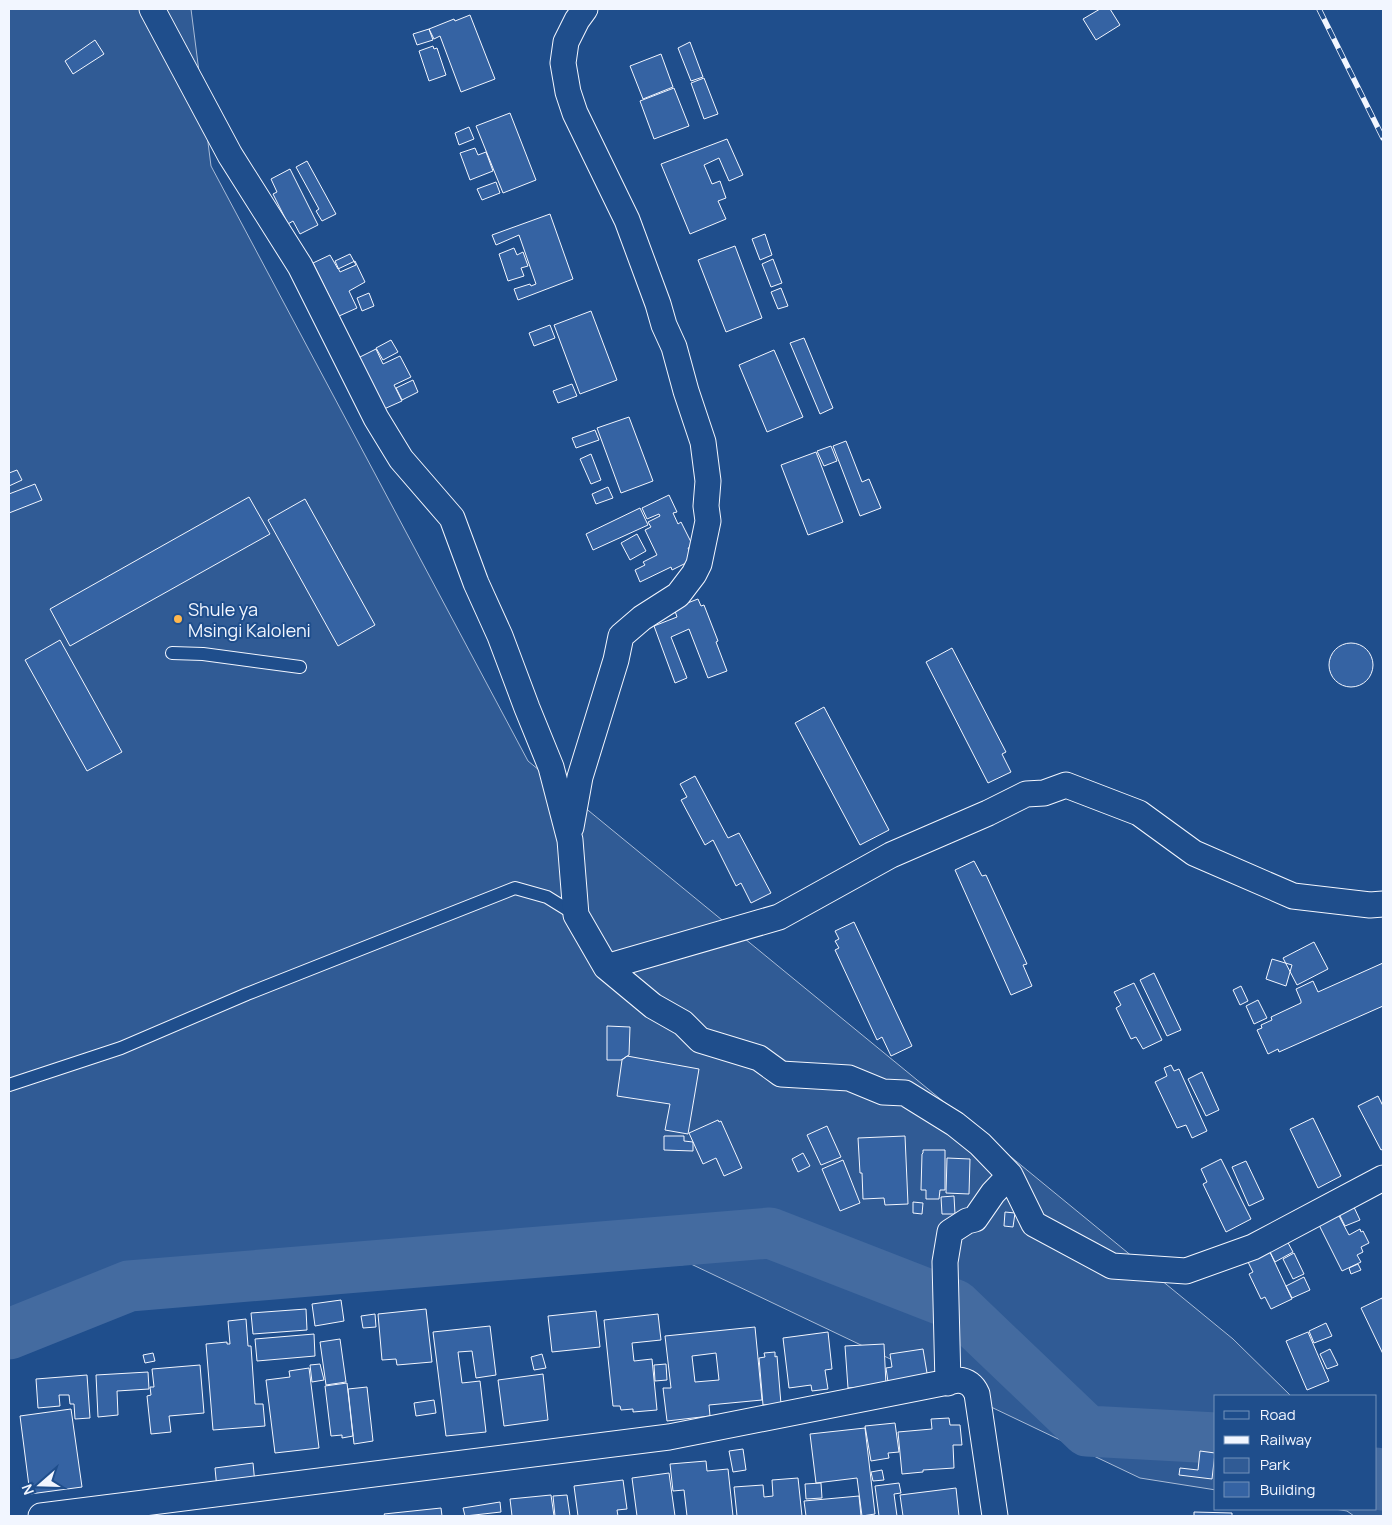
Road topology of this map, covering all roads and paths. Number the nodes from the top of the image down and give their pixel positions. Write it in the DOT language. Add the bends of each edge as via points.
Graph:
graph roads {
  1 [pos="152,9"];
  2 [pos="586,9"];
  3 [pos="172,653"];
  4 [pos="300,667"];
  5 [pos="570,840"];
  6 [pos="1383,904"];
  7 [pos="576,915"];
  8 [pos="606,967"];
  9 [pos="9,1085"];
  10 [pos="1010,1175"];
  11 [pos="1383,1178"];
  12 [pos="948,1381"];
  13 [pos="41,1516"];
  14 [pos="995,1516"];
  1 -- 5 [label="street" via="230,156 300,266 376,418 401,459 452,518 551,767"];
  2 -- 5 [label="street" via="566,42 563,63 568,92 627,220 674,347 703,442 708,481 708,521 699,564 689,581 678,594 621,636 580,777"];
  3 -- 4 [label="lane"];
  5 -- 7 [label="street"];
  6 -- 8 [label="street" via="1292,896 1194,853 1139,813 1066,785 1026,794 891,855 780,917"];
  7 -- 8 [label="street"];
  7 -- 9 [label="lane" via="547,897 515,888 247,994 121,1048"];
  8 -- 10 [label="street" via="653,1006 683,1023 700,1040 759,1058 781,1074 849,1078 883,1092 905,1092 955,1124"];
  10 -- 11 [label="street" via="1034,1224 1112,1266 1186,1271 1253,1247"];
  10 -- 12 [label="street" via="975,1219 950,1232 946,1262"];
  12 -- 13 [label="street" via="669,1436"];
  12 -- 14 [label="street" via="964,1380 974,1387 977,1394"];
}
